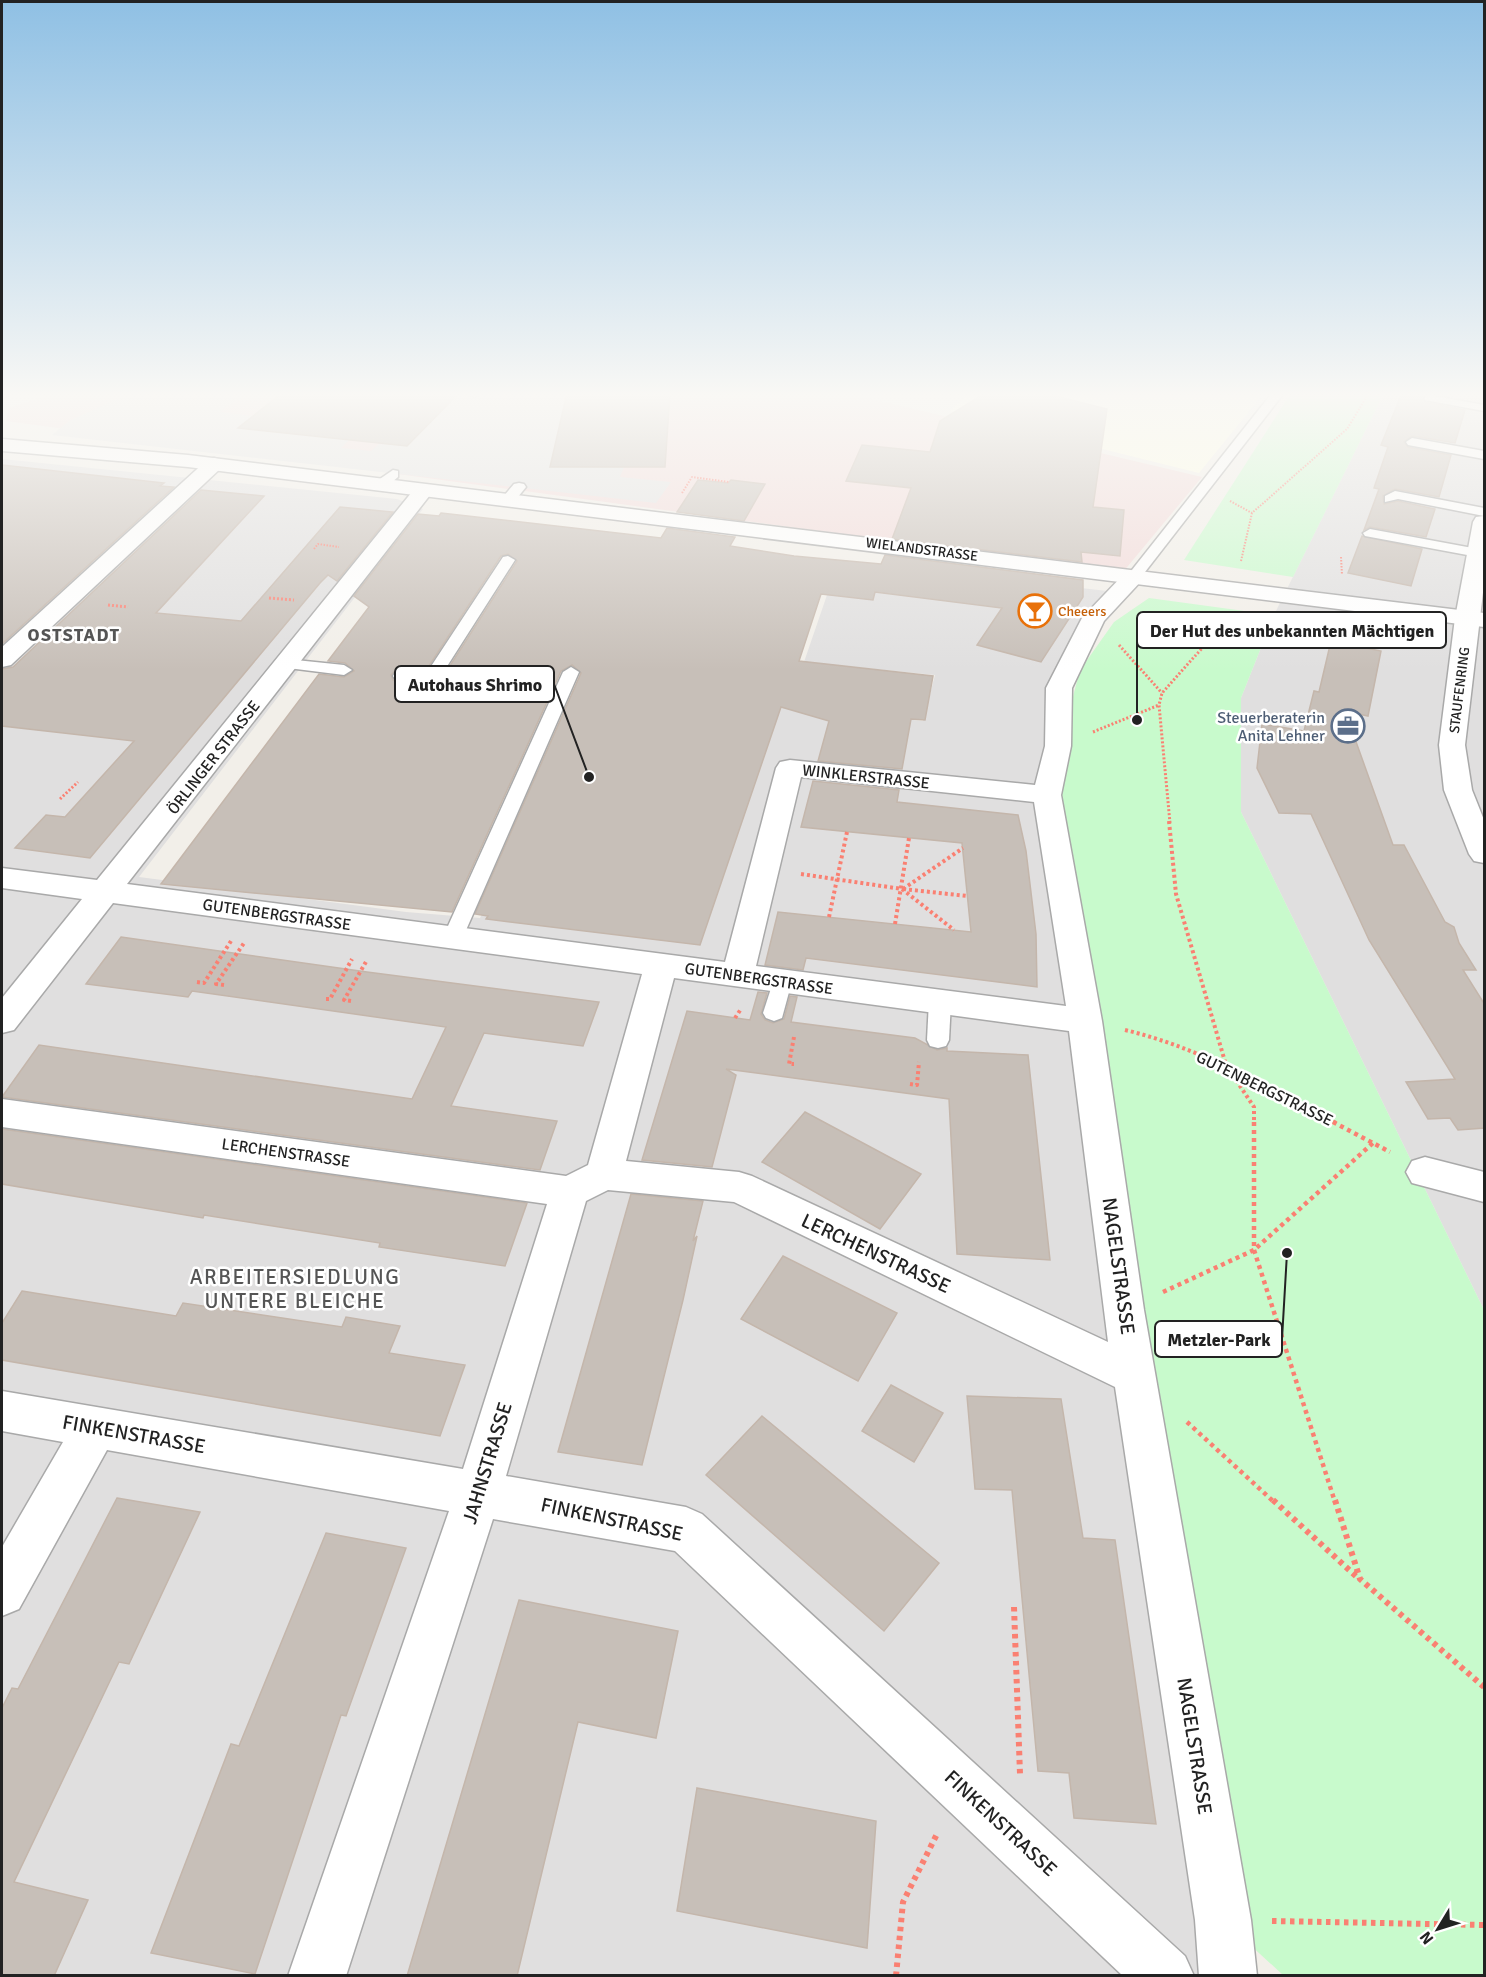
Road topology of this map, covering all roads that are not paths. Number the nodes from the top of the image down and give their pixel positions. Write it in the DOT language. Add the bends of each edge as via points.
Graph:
graph roads {
  1 [pos="191,485"];
  2 [pos="404,485"];
  3 [pos="1206,485"];
  4 [pos="423,491"];
  5 [pos="1390,499"];
  6 [pos="1485,512"];
  7 [pos="1485,522"];
  8 [pos="1370,533"];
  9 [pos="1478,553"];
  10 [pos="508,560"];
  11 [pos="1133,578"];
  12 [pos="1476,619"];
  13 [pos="2,660"];
  14 [pos="286,664"];
  15 [pos="344,670"];
  16 [pos="571,672"];
  17 [pos="401,676"];
  18 [pos="1047,795"];
  19 [pos="1484,852"];
  20 [pos="2,878"];
  21 [pos="108,891"];
  22 [pos="453,937"];
  23 [pos="661,965"];
  24 [pos="738,975"];
  25 [pos="782,981"];
  26 [pos="940,1001"];
  27 [pos="774,1013"];
  28 [pos="2,1021"];
  29 [pos="1085,1021"];
  30 [pos="938,1040"];
  31 [pos="2,1113"];
  32 [pos="1425,1172"];
  33 [pos="587,1183"];
  34 [pos="1485,1187"];
  35 [pos="1136,1376"];
  36 [pos="2,1411"];
  37 [pos="96,1428"];
  38 [pos="478,1494"];
  39 [pos="2,1592"];
  40 [pos="317,1976"];
  41 [pos="1165,1976"];
  42 [pos="1228,1976"];
  1 -- 13 [label="street"];
  2 -- 4 [label="street, WIELANDSTRASSE"];
  3 -- 11 [label="lane"];
  4 -- 11 [label="street, WIELANDSTRASSE" via="513,494"];
  4 -- 14 [label="street, ÖRLINGER STRASSE"];
  5 -- 6 [label="lane" via="1395,495"];
  7 -- 9 [label="street, STAUFENRING"];
  8 -- 9 [label="lane"];
  9 -- 12 [label="street, STAUFENRING"];
  10 -- 17 [label="lane" via="431,679"];
  11 -- 12 [label="street, WIELANDSTRASSE"];
  11 -- 18 [label="street, NAGELSTRASSE" via="1094,618 1059,688 1058,746"];
  12 -- 19 [label="street, STAUFENRING" via="1455,717 1453,760 1463,805"];
  14 -- 15 [label="lane"];
  14 -- 21 [label="street, ÖRLINGER STRASSE"];
  16 -- 22 [label="lane"];
  18 -- 24 [label="street, WINKLERSTRASSE" via="790,768"];
  18 -- 29 [label="street, NAGELSTRASSE"];
  20 -- 21 [label="street, GUTENBERGSTRASSE"];
  21 -- 22 [label="street, GUTENBERGSTRASSE"];
  21 -- 28 [label="street, ÖRLINGER STRASSE"];
  22 -- 23 [label="street, GUTENBERGSTRASSE"];
  23 -- 24 [label="street, GUTENBERGSTRASSE"];
  23 -- 33 [label="street, JAHNSTRASSE"];
  24 -- 25 [label="street, GUTENBERGSTRASSE"];
  25 -- 26 [label="street, GUTENBERGSTRASSE"];
  25 -- 27 [label="lane"];
  26 -- 29 [label="street, GUTENBERGSTRASSE"];
  26 -- 30 [label="lane"];
  29 -- 35 [label="street, NAGELSTRASSE"];
  31 -- 33 [label="street, LERCHENSTRASSE"];
  32 -- 34 [label="street"];
  33 -- 35 [label="street, LERCHENSTRASSE" via="739,1187"];
  33 -- 38 [label="street, JAHNSTRASSE"];
  35 -- 42 [label="street, NAGELSTRASSE" via="1223,1920"];
  36 -- 37 [label="street, FINKENSTRASSE"];
  37 -- 38 [label="street, FINKENSTRASSE"];
  37 -- 39 [label="street"];
  38 -- 40 [label="street, JAHNSTRASSE"];
  38 -- 41 [label="street, FINKENSTRASSE" via="686,1530"];
}
